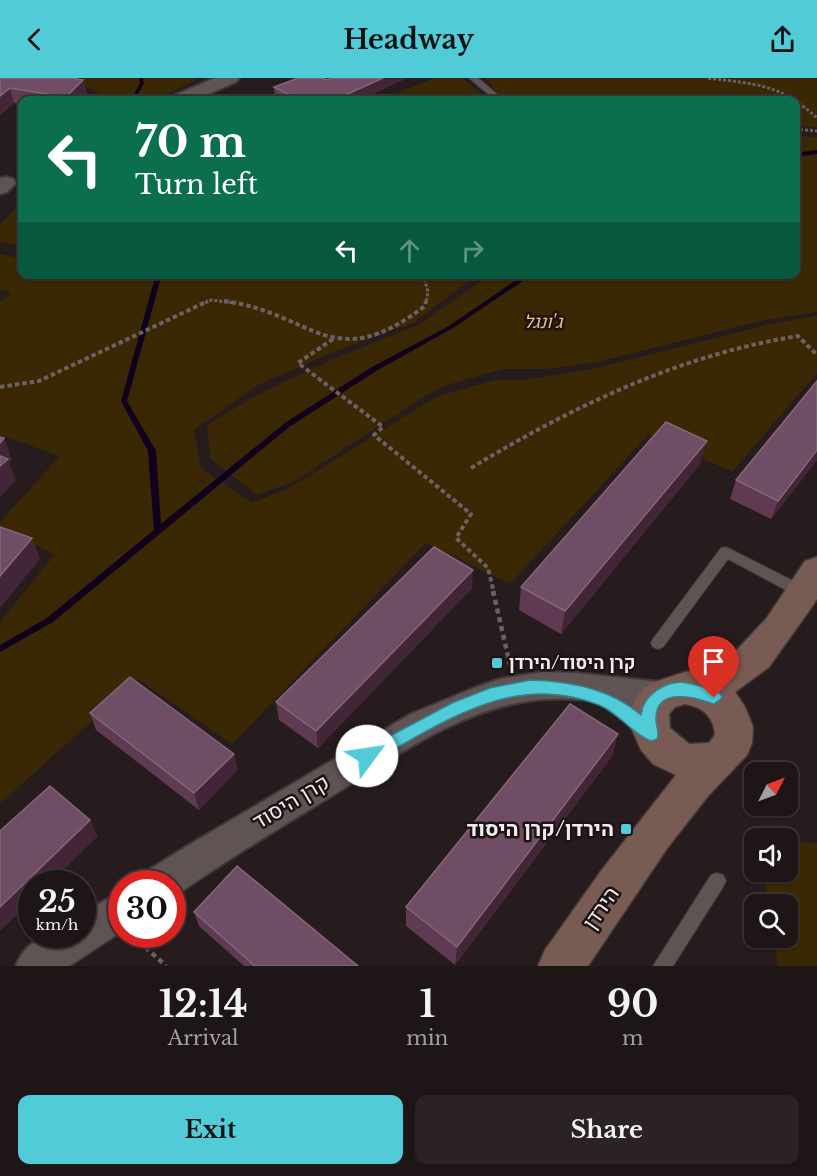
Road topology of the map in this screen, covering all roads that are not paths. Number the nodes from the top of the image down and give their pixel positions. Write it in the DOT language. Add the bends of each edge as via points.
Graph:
graph roads {
  1 [pos="230,78"];
  2 [pos="473,78"];
  3 [pos="191,96"];
  4 [pos="495,96"];
  5 [pos="810,581"];
  6 [pos="658,643"];
  7 [pos="758,656"];
  8 [pos="561,687"];
  9 [pos="672,692"];
  10 [pos="655,740"];
  11 [pos="725,745"];
  12 [pos="642,849"];
  13 [pos="181,870"];
  14 [pos="717,881"];
  15 [pos="108,918"];
  16 [pos="35,966"];
  17 [pos="561,966"];
  18 [pos="662,966"];
  1 -- 3 [label="street"];
  2 -- 4 [label="lane"];
  5 -- 6 [label="lane" via="726,552"];
  5 -- 7 [label="street, הירדן"];
  7 -- 9 [label="street, הירדן" via="728,678"];
  7 -- 11 [label="street, הירדן"];
  8 -- 9 [label="street, קרן היסוד"];
  8 -- 10 [label="street, קרן היסוד" via="604,700 626,712"];
  8 -- 13 [label="street, קרן היסוד" via="531,686 457,707 407,732"];
  9 -- 10 [label="street" via="649,709 648,721"];
  9 -- 11 [label="street" via="714,698 732,717"];
  10 -- 11 [label="street" via="686,762 702,763"];
  10 -- 12 [label="street, הירדן" via="664,765 664,791"];
  11 -- 12 [label="street, הירדן"];
  12 -- 17 [label="street, הירדן"];
  14 -- 18 [label="lane"];
  15 -- 16 [label="street"];
}
